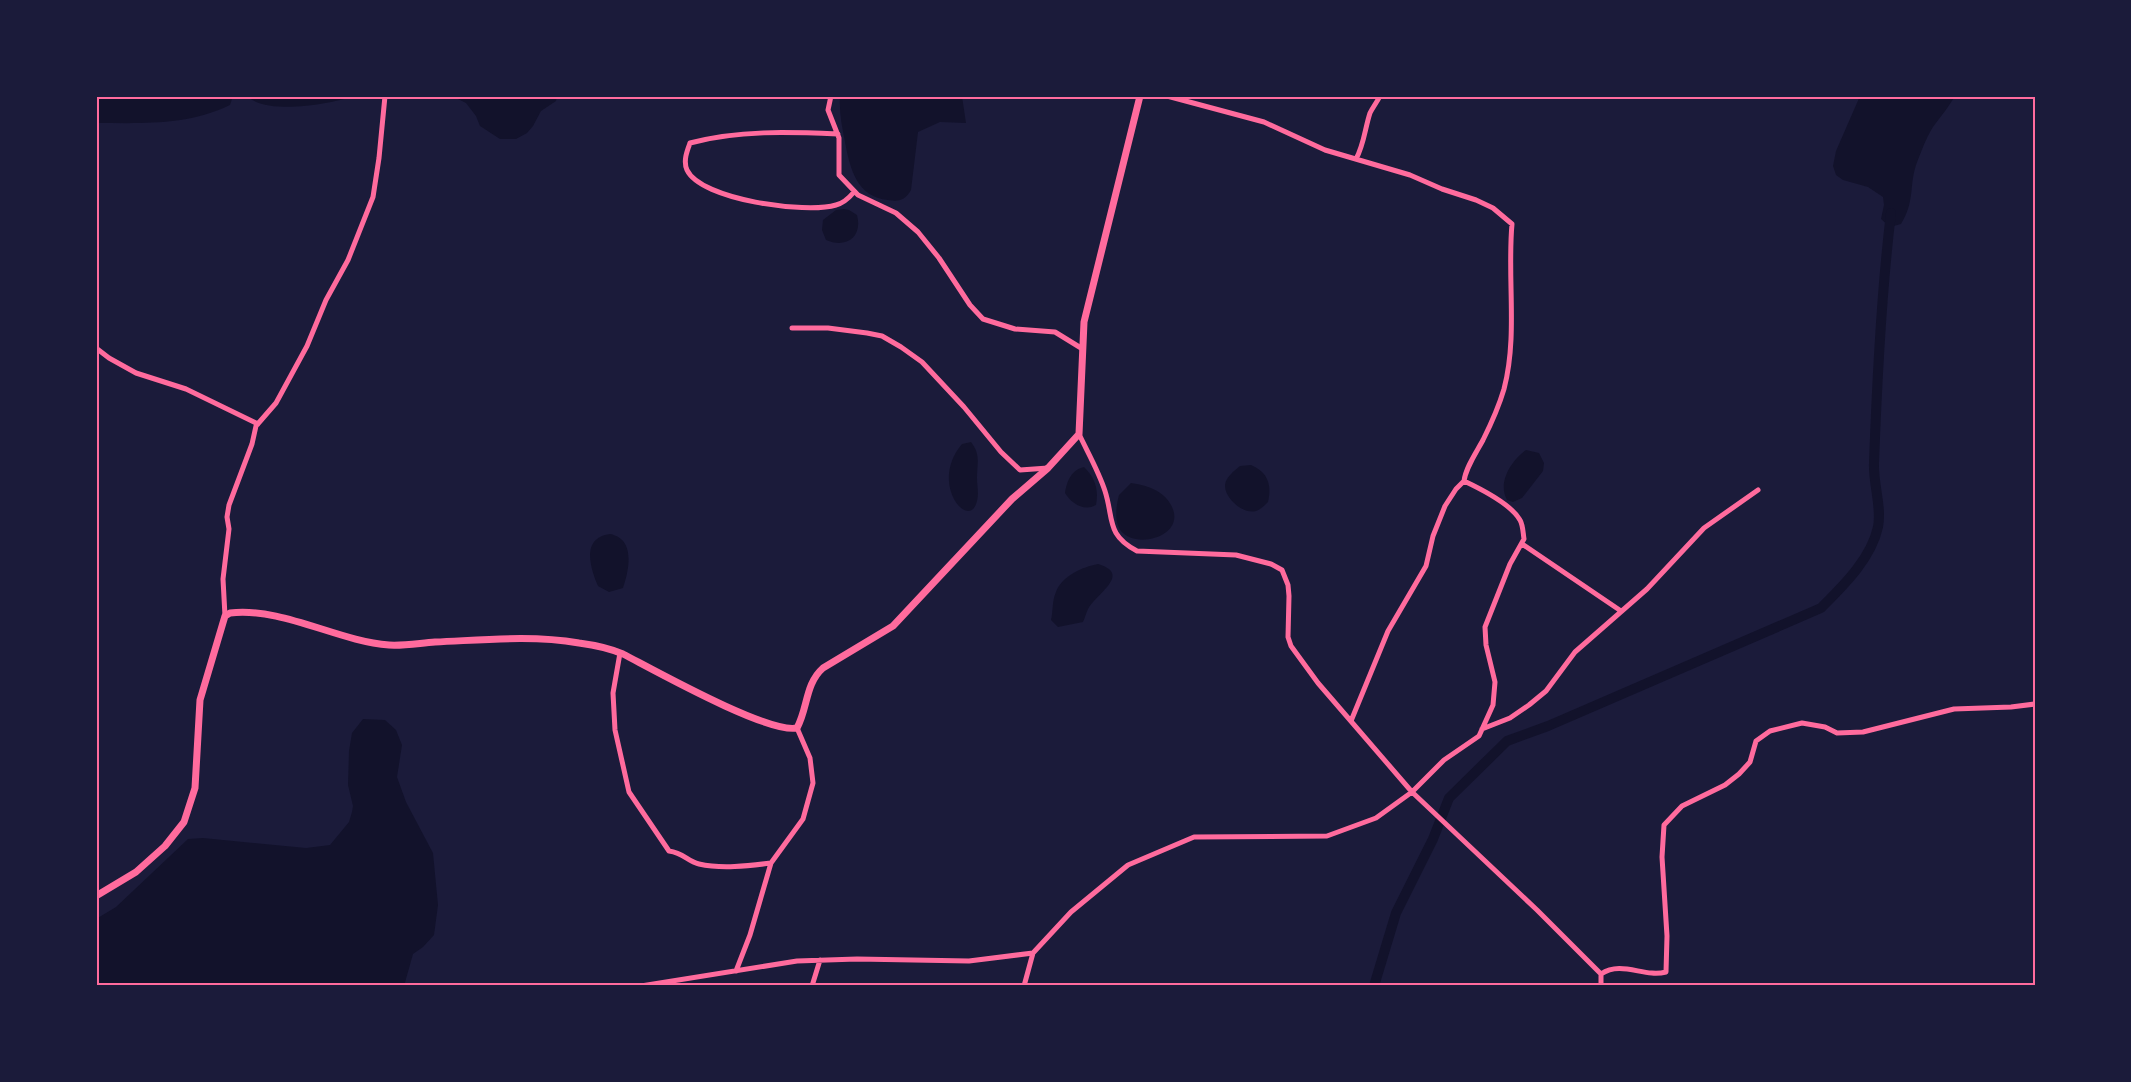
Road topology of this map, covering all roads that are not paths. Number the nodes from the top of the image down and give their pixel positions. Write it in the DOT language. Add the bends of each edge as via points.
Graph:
graph roads {
  1 [pos="385,96"];
  2 [pos="831,96"];
  3 [pos="1140,96"];
  4 [pos="1167,96"];
  5 [pos="1380,96"];
  6 [pos="838,134"];
  7 [pos="1356,159"];
  8 [pos="854,192"];
  9 [pos="792,328"];
  10 [pos="96,348"];
  11 [pos="1082,348"];
  12 [pos="258,424"];
  13 [pos="1079,434"];
  14 [pos="1048,468"];
  15 [pos="1464,482"];
  16 [pos="1758,490"];
  17 [pos="1522,544"];
  18 [pos="1622,611"];
  19 [pos="225,616"];
  20 [pos="620,653"];
  21 [pos="2035,704"];
  22 [pos="1351,721"];
  23 [pos="797,728"];
  24 [pos="1482,729"];
  25 [pos="1412,792"];
  26 [pos="771,863"];
  27 [pos="96,896"];
  28 [pos="1034,953"];
  29 [pos="820,960"];
  30 [pos="735,971"];
  31 [pos="1601,974"];
  32 [pos="641,986"];
  33 [pos="812,986"];
  34 [pos="1024,986"];
  35 [pos="1601,986"];
  1 -- 12 [label="street" via="373,197 308,346 276,403"];
  2 -- 6 [label="street" via="828,111"];
  3 -- 11 [label="street" via="1084,322"];
  4 -- 7 [label="street" via="1264,122 1325,150"];
  5 -- 7 [label="street" via="1371,111"];
  6 -- 8 [label="street" via="839,176"];
  6 -- 8 [label="street" via="714,136 690,143 686,169 700,185 730,197 801,208 837,205"];
  7 -- 15 [label="street" via="1476,200 1512,224 1510,333 1504,389"];
  8 -- 11 [label="street" via="896,213 918,232 982,319 1016,329 1055,332"];
  9 -- 14 [label="street" via="828,328 882,336 922,362 1020,470"];
  10 -- 12 [label="street" via="136,373 186,389"];
  11 -- 13 [label="street"];
  12 -- 19 [label="street" via="228,511"];
  13 -- 14 [label="street"];
  13 -- 22 [label="street" via="1105,491 1115,532 1124,544 1137,551 1236,555 1282,570 1288,585 1287,628 1291,646"];
  14 -- 23 [label="street" via="1012,499 893,626 816,674"];
  15 -- 17 [label="street" via="1510,508 1521,521"];
  15 -- 22 [label="street" via="1445,506 1426,566 1388,631"];
  16 -- 18 [label="street" via="1704,528"];
  17 -- 18 [label="street"];
  17 -- 24 [label="street" via="1485,627 1495,682 1493,705"];
  18 -- 24 [label="street" via="1575,652 1529,705"];
  19 -- 20 [label="street" via="236,612 266,615 389,645 505,637 552,638"];
  19 -- 27 [label="street" via="200,700 195,788 184,822 136,872"];
  20 -- 23 [label="street" via="769,724"];
  20 -- 26 [label="street" via="613,693 615,730 628,792 658,838 669,851 681,852 696,863"];
  21 -- 31 [label="street" via="1954,709 1863,732 1837,733 1802,723 1770,731 1756,741 1750,762 1739,774 1682,806 1664,825 1666,972 1656,975 1618,967"];
  22 -- 25 [label="street"];
  23 -- 26 [label="street" via="810,758 813,783 803,819"];
  24 -- 25 [label="street" via="1479,736 1444,760"];
  25 -- 28 [label="street" via="1376,818 1327,836 1194,837 1183,841 1128,865 1071,912"];
  25 -- 31 [label="street"];
  26 -- 30 [label="street"];
  28 -- 29 [label="street" via="969,961"];
  28 -- 34 [label="street"];
  29 -- 30 [label="street"];
  29 -- 33 [label="street"];
  30 -- 32 [label="street"];
  31 -- 35 [label="street"];
}
